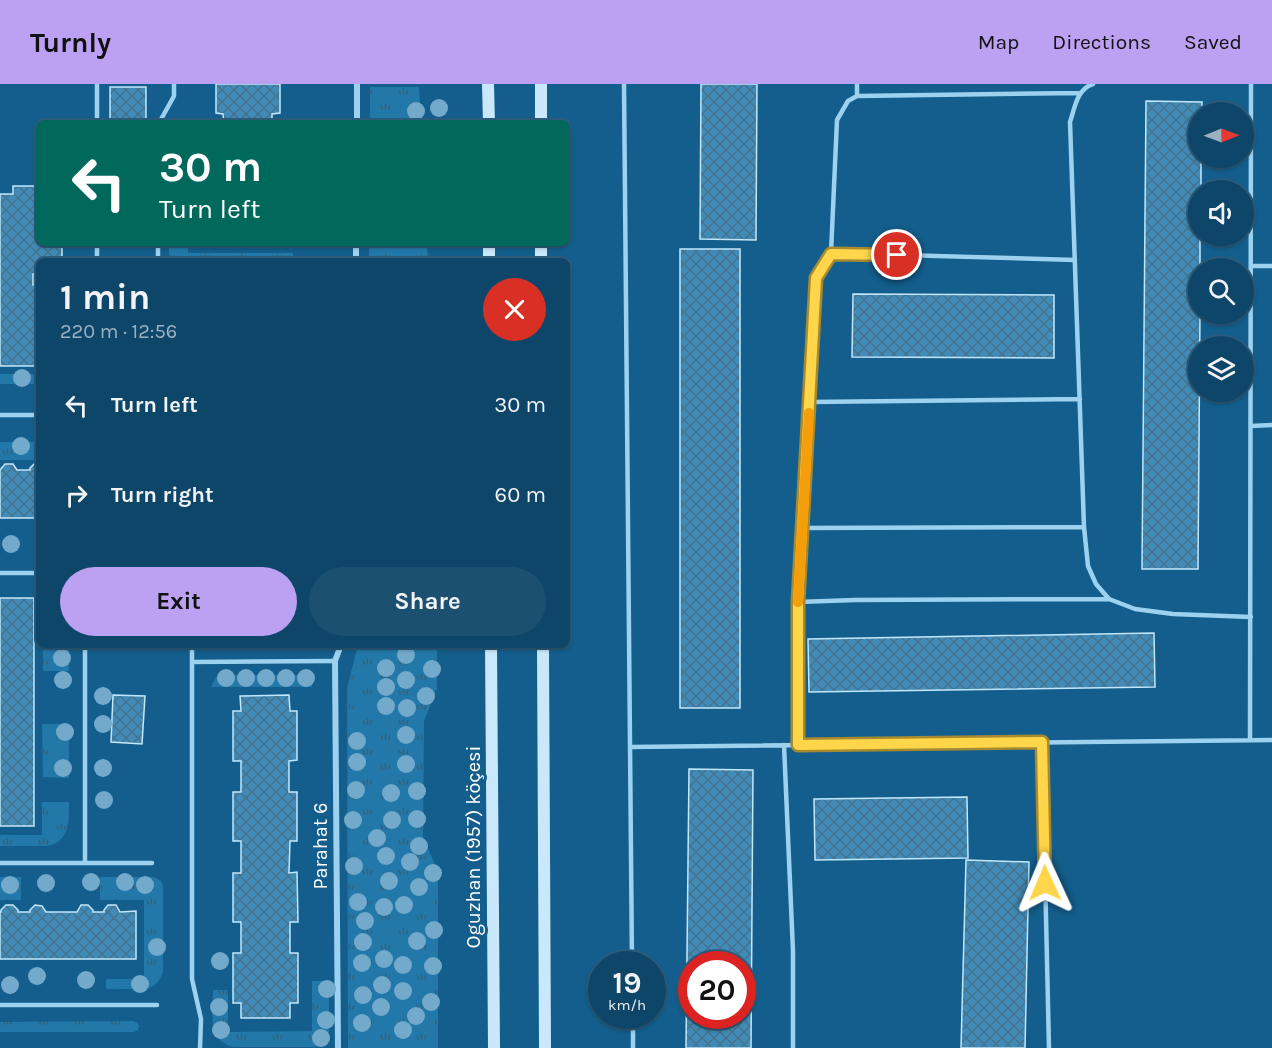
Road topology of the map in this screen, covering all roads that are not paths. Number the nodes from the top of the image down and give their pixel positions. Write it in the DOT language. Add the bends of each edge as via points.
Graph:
graph roads {
  1 [pos="97,84"];
  2 [pos="174,84"];
  3 [pos="357,84"];
  4 [pos="488,84"];
  5 [pos="541,84"];
  6 [pos="624,84"];
  7 [pos="857,84"];
  8 [pos="1093,84"];
  9 [pos="1251,84"];
  10 [pos="1080,93"];
  11 [pos="857,96"];
  12 [pos="97,120"];
  13 [pos="161,120"];
  14 [pos="357,120"];
  15 [pos="489,120"];
  16 [pos="541,120"];
  17 [pos="831,254"];
  18 [pos="1251,258"];
  19 [pos="1075,260"];
  20 [pos="1254,266"];
  21 [pos="1272,266"];
  22 [pos="1251,324"];
  23 [pos="1080,399"];
  24 [pos="810,402"];
  25 [pos="0,415"];
  26 [pos="36,415"];
  27 [pos="1272,425"];
  28 [pos="1251,426"];
  29 [pos="1084,527"];
  30 [pos="802,528"];
  31 [pos="0,573"];
  32 [pos="36,573"];
  33 [pos="1109,599"];
  34 [pos="798,602"];
  35 [pos="1251,617"];
  36 [pos="85,648"];
  37 [pos="192,648"];
  38 [pos="340,648"];
  39 [pos="491,648"];
  40 [pos="543,648"];
  41 [pos="335,661"];
  42 [pos="192,662"];
  43 [pos="1250,740"];
  44 [pos="1272,740"];
  45 [pos="1042,742"];
  46 [pos="784,745"];
  47 [pos="798,745"];
  48 [pos="630,747"];
  49 [pos="0,863"];
  50 [pos="85,863"];
  51 [pos="152,863"];
  52 [pos="632,951"];
  53 [pos="0,1005"];
  54 [pos="157,1005"];
  55 [pos="633,1029"];
  56 [pos="200,1048"];
  57 [pos="338,1048"];
  58 [pos="494,1048"];
  59 [pos="545,1048"];
  60 [pos="633,1048"];
  61 [pos="793,1048"];
  62 [pos="1049,1048"];
  1 -- 12 [label="lane"];
  2 -- 13 [label="lane" via="174,96"];
  3 -- 14 [label="street"];
  4 -- 15 [label="main road"];
  5 -- 16 [label="main road"];
  6 -- 48 [label="lane"];
  7 -- 11 [label="lane"];
  8 -- 10 [label="lane"];
  9 -- 18 [label="lane"];
  10 -- 11 [label="lane"];
  10 -- 19 [label="lane" via="1070,122"];
  11 -- 17 [label="lane" via="848,101 837,120"];
  17 -- 19 [label="lane"];
  17 -- 24 [label="lane" via="816,278"];
  19 -- 23 [label="lane"];
  20 -- 21 [label="lane"];
  22 -- 28 [label="lane"];
  23 -- 24 [label="lane"];
  23 -- 29 [label="lane"];
  24 -- 30 [label="lane"];
  25 -- 26 [label="lane"];
  27 -- 28 [label="lane"];
  28 -- 35 [label="lane"];
  29 -- 30 [label="lane"];
  29 -- 33 [label="lane" via="1088,566 1096,585"];
  30 -- 34 [label="lane"];
  31 -- 32 [label="lane"];
  33 -- 34 [label="lane"];
  33 -- 35 [label="lane" via="1135,609 1173,614"];
  34 -- 47 [label="lane"];
  35 -- 43 [label="lane"];
  36 -- 50 [label="lane"];
  37 -- 42 [label="lane"];
  38 -- 41 [label="street, Parahat 6"];
  39 -- 58 [label="main road, Oguzhan (1957) köçesi"];
  40 -- 59 [label="main road"];
  41 -- 42 [label="lane"];
  41 -- 57 [label="street, Parahat 6"];
  42 -- 56 [label="lane" via="192,979 201,1019"];
  43 -- 44 [label="lane"];
  43 -- 45 [label="lane"];
  45 -- 47 [label="lane"];
  45 -- 62 [label="lane"];
  46 -- 47 [label="lane"];
  46 -- 48 [label="lane"];
  46 -- 61 [label="lane"];
  48 -- 52 [label="lane"];
  49 -- 50 [label="lane"];
  50 -- 51 [label="lane"];
  53 -- 54 [label="lane"];
  55 -- 60 [label="lane"];
}
